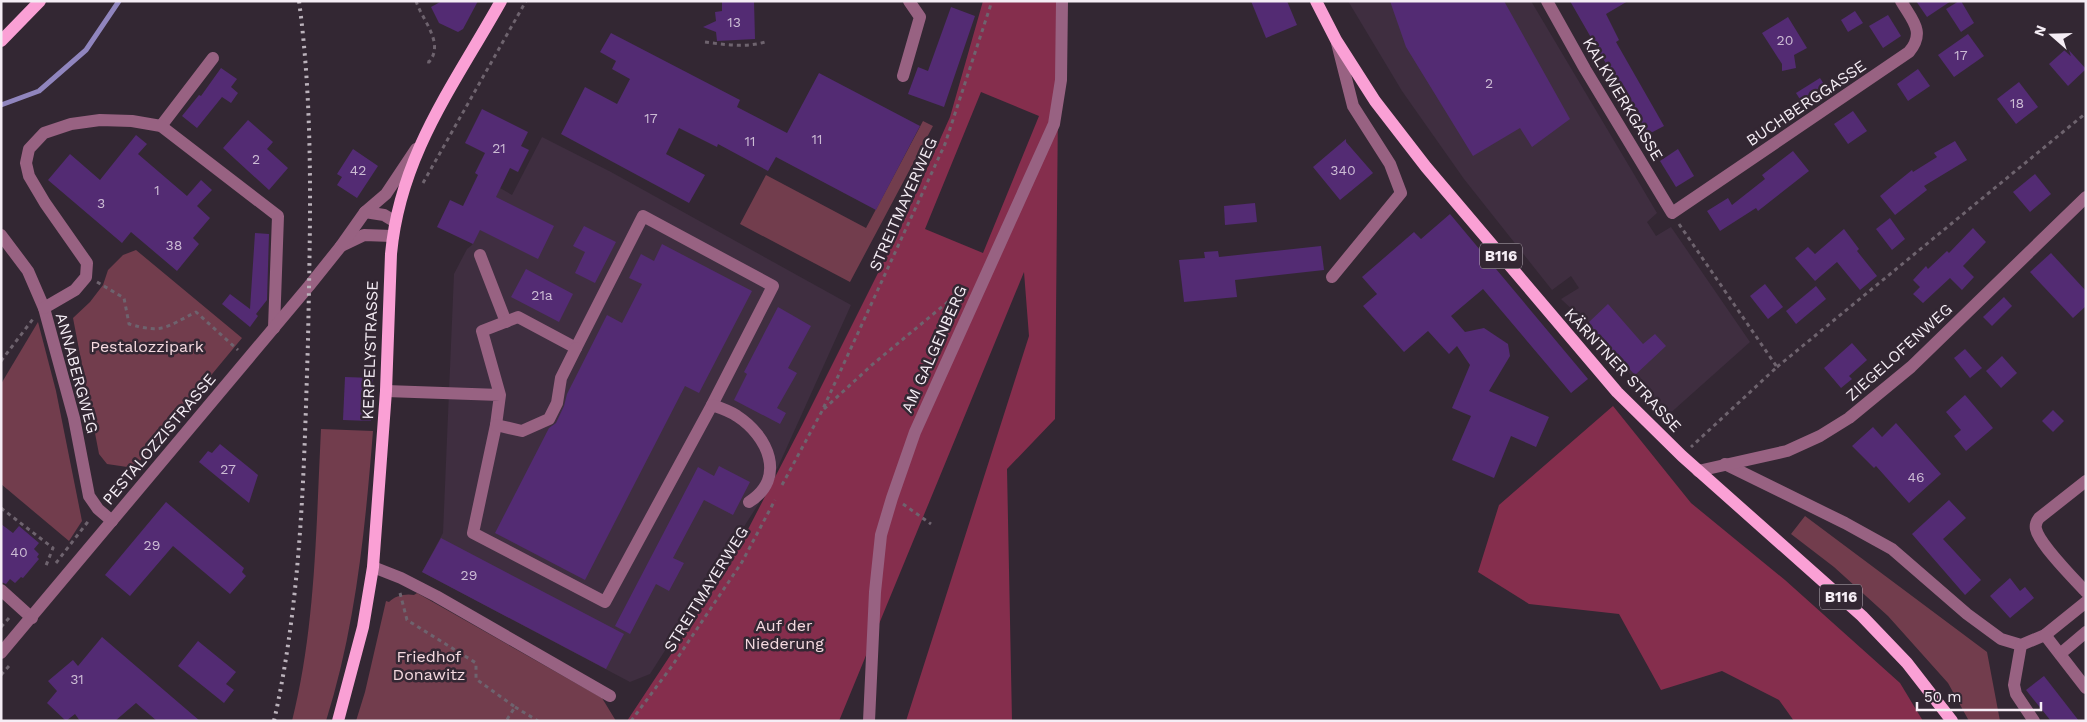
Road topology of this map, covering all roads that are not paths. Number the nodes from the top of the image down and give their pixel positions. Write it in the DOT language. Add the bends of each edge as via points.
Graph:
graph roads {
  1 [pos="40,1"];
  2 [pos="501,1"];
  3 [pos="909,1"];
  4 [pos="1062,1"];
  5 [pos="1316,1"];
  6 [pos="1547,1"];
  7 [pos="1901,1"];
  8 [pos="1336,40"];
  9 [pos="1,41"];
  10 [pos="213,58"];
  11 [pos="903,76"];
  12 [pos="161,126"];
  13 [pos="420,143"];
  14 [pos="2086,197"];
  15 [pos="365,212"];
  16 [pos="1672,213"];
  17 [pos="394,221"];
  18 [pos="1,235"];
  19 [pos="392,236"];
  20 [pos="342,246"];
  21 [pos="480,255"];
  22 [pos="1332,277"];
  23 [pos="44,308"];
  24 [pos="506,322"];
  25 [pos="274,328"];
  26 [pos="576,348"];
  27 [pos="386,391"];
  28 [pos="500,395"];
  29 [pos="712,405"];
  30 [pos="496,425"];
  31 [pos="1725,464"];
  32 [pos="1698,471"];
  33 [pos="2086,481"];
  34 [pos="749,502"];
  35 [pos="112,521"];
  36 [pos="373,567"];
  37 [pos="1,590"];
  38 [pos="2086,592"];
  39 [pos="2086,602"];
  40 [pos="32,618"];
  41 [pos="2086,632"];
  42 [pos="2045,634"];
  43 [pos="2021,645"];
  44 [pos="1,653"];
  45 [pos="2060,654"];
  46 [pos="2086,688"];
  47 [pos="610,696"];
  48 [pos="338,721"];
  49 [pos="869,721"];
  50 [pos="1952,721"];
  51 [pos="2034,721"];
  1 -- 9 [label="main road"];
  2 -- 13 [label="main road, KERPELYSTRASSE"];
  3 -- 11 [label="street" via="920,17"];
  4 -- 49 [label="street, AM GALGENBERG" via="1061,80 1054,124 915,432 881,535"];
  5 -- 8 [label="main road, KÄRNTNER STRASSE / B116"];
  6 -- 16 [label="street, KALKWERKGASSE"];
  7 -- 16 [label="street, BUCHBERGGASSE" via="1917,30 1917,39 1909,52"];
  8 -- 22 [label="street" via="1353,106 1390,164 1401,193"];
  8 -- 32 [label="main road, KÄRNTNER STRASSE / B116" via="1375,100 1426,166 1611,386"];
  10 -- 12 [label="street"];
  12 -- 23 [label="street" via="100,120 71,124 44,134 29,149 26,163 29,176 87,263 86,277 75,290"];
  12 -- 25 [label="street" via="278,216"];
  13 -- 15 [label="street, PESTALOZZISTRASSE" via="386,194"];
  13 -- 17 [label="main road, KERPELYSTRASSE"];
  14 -- 31 [label="street, ZIEGELOFENWEG" via="1911,367 1849,418 1820,436 1787,450"];
  15 -- 17 [label="street" via="384,215"];
  15 -- 20 [label="street, PESTALOZZISTRASSE"];
  17 -- 19 [label="main road, KERPELYSTRASSE"];
  18 -- 23 [label="street, ANNABERGWEG" via="28,271"];
  19 -- 20 [label="street, PESTALOZZISTRASSE" via="364,235"];
  19 -- 27 [label="main road, KERPELYSTRASSE"];
  20 -- 25 [label="street, PESTALOZZISTRASSE"];
  21 -- 24 [label="street"];
  23 -- 35 [label="street, ANNABERGWEG" via="74,418 89,496"];
  24 -- 26 [label="street" via="518,317"];
  24 -- 28 [label="street" via="482,331"];
  25 -- 35 [label="street, PESTALOZZISTRASSE"];
  26 -- 29 [label="street" via="643,216 773,286"];
  26 -- 30 [label="street" via="561,378 558,403 549,419 522,431"];
  27 -- 28 [label="street"];
  27 -- 36 [label="main road, KERPELYSTRASSE"];
  28 -- 30 [label="street"];
  29 -- 30 [label="street" via="605,602 473,533"];
  29 -- 34 [label="street" via="743,420 762,438 768,452 770,474 766,486"];
  31 -- 32 [label="street, ZIEGELOFENWEG"];
  31 -- 43 [label="street" via="1892,549 1967,614 2001,639"];
  32 -- 50 [label="main road, KÄRNTNER STRASSE / B116" via="1862,616 1907,663"];
  33 -- 38 [label="street" via="2035,524 2043,542"];
  35 -- 40 [label="street, PESTALOZZISTRASSE"];
  36 -- 47 [label="street" via="436,596"];
  36 -- 48 [label="main road, KERPELYSTRASSE" via="363,627"];
  37 -- 40 [label="street"];
  39 -- 42 [label="street"];
  40 -- 44 [label="street, PESTALOZZISTRASSE"];
  41 -- 45 [label="street"];
  42 -- 43 [label="street"];
  42 -- 45 [label="street"];
  43 -- 51 [label="street" via="2014,685 2016,694"];
  45 -- 46 [label="street"];
}
